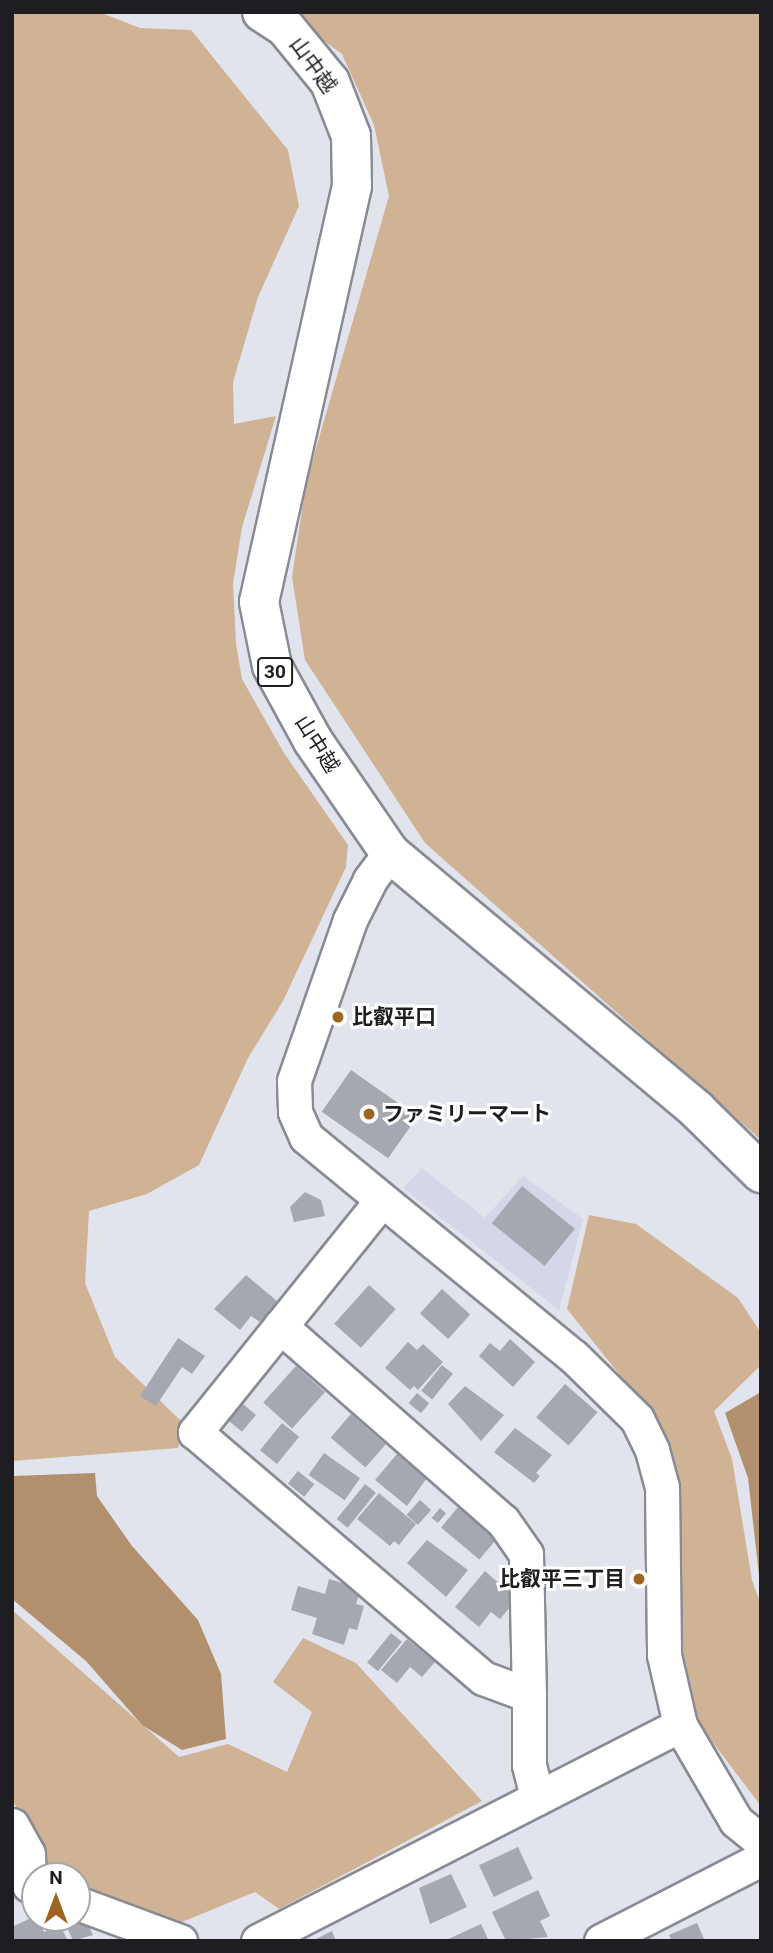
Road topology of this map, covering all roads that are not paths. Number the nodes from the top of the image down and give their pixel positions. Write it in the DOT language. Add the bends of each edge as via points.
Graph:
graph roads {
  1 [pos="262,12"];
  2 [pos="390,853"];
  3 [pos="761,1173"];
  4 [pos="381,1202"];
  5 [pos="280,1326"];
  6 [pos="529,1695"];
  7 [pos="680,1725"];
  8 [pos="537,1798"];
  9 [pos="12,1825"];
  10 [pos="761,1841"];
  11 [pos="761,1859"];
  12 [pos="28,1862"];
  13 [pos="91,1908"];
  14 [pos="180,1941"];
  15 [pos="258,1941"];
  16 [pos="601,1941"];
  1 -- 2 [label="main road, 山中越 / 30" via="285,27 330,82 351,136 352,186 259,602 272,666 313,741"];
  2 -- 3 [label="main road, 山中越 / 30" via="697,1110"];
  2 -- 4 [label="street" via="350,920 294,1081 295,1112 306,1137"];
  4 -- 5 [label="street"];
  4 -- 7 [label="street" via="573,1356 637,1419 652,1450 662,1488 664,1655"];
  5 -- 6 [label="street" via="503,1521 526,1554"];
  5 -- 6 [label="street" via="195,1432 483,1678"];
  6 -- 8 [label="street" via="529,1766"];
  7 -- 8 [label="street"];
  7 -- 10 [label="street" via="736,1821"];
  8 -- 15 [label="street"];
  9 -- 12 [label="street" via="29,1854"];
  11 -- 16 [label="street"];
  13 -- 14 [label="street"];
}
